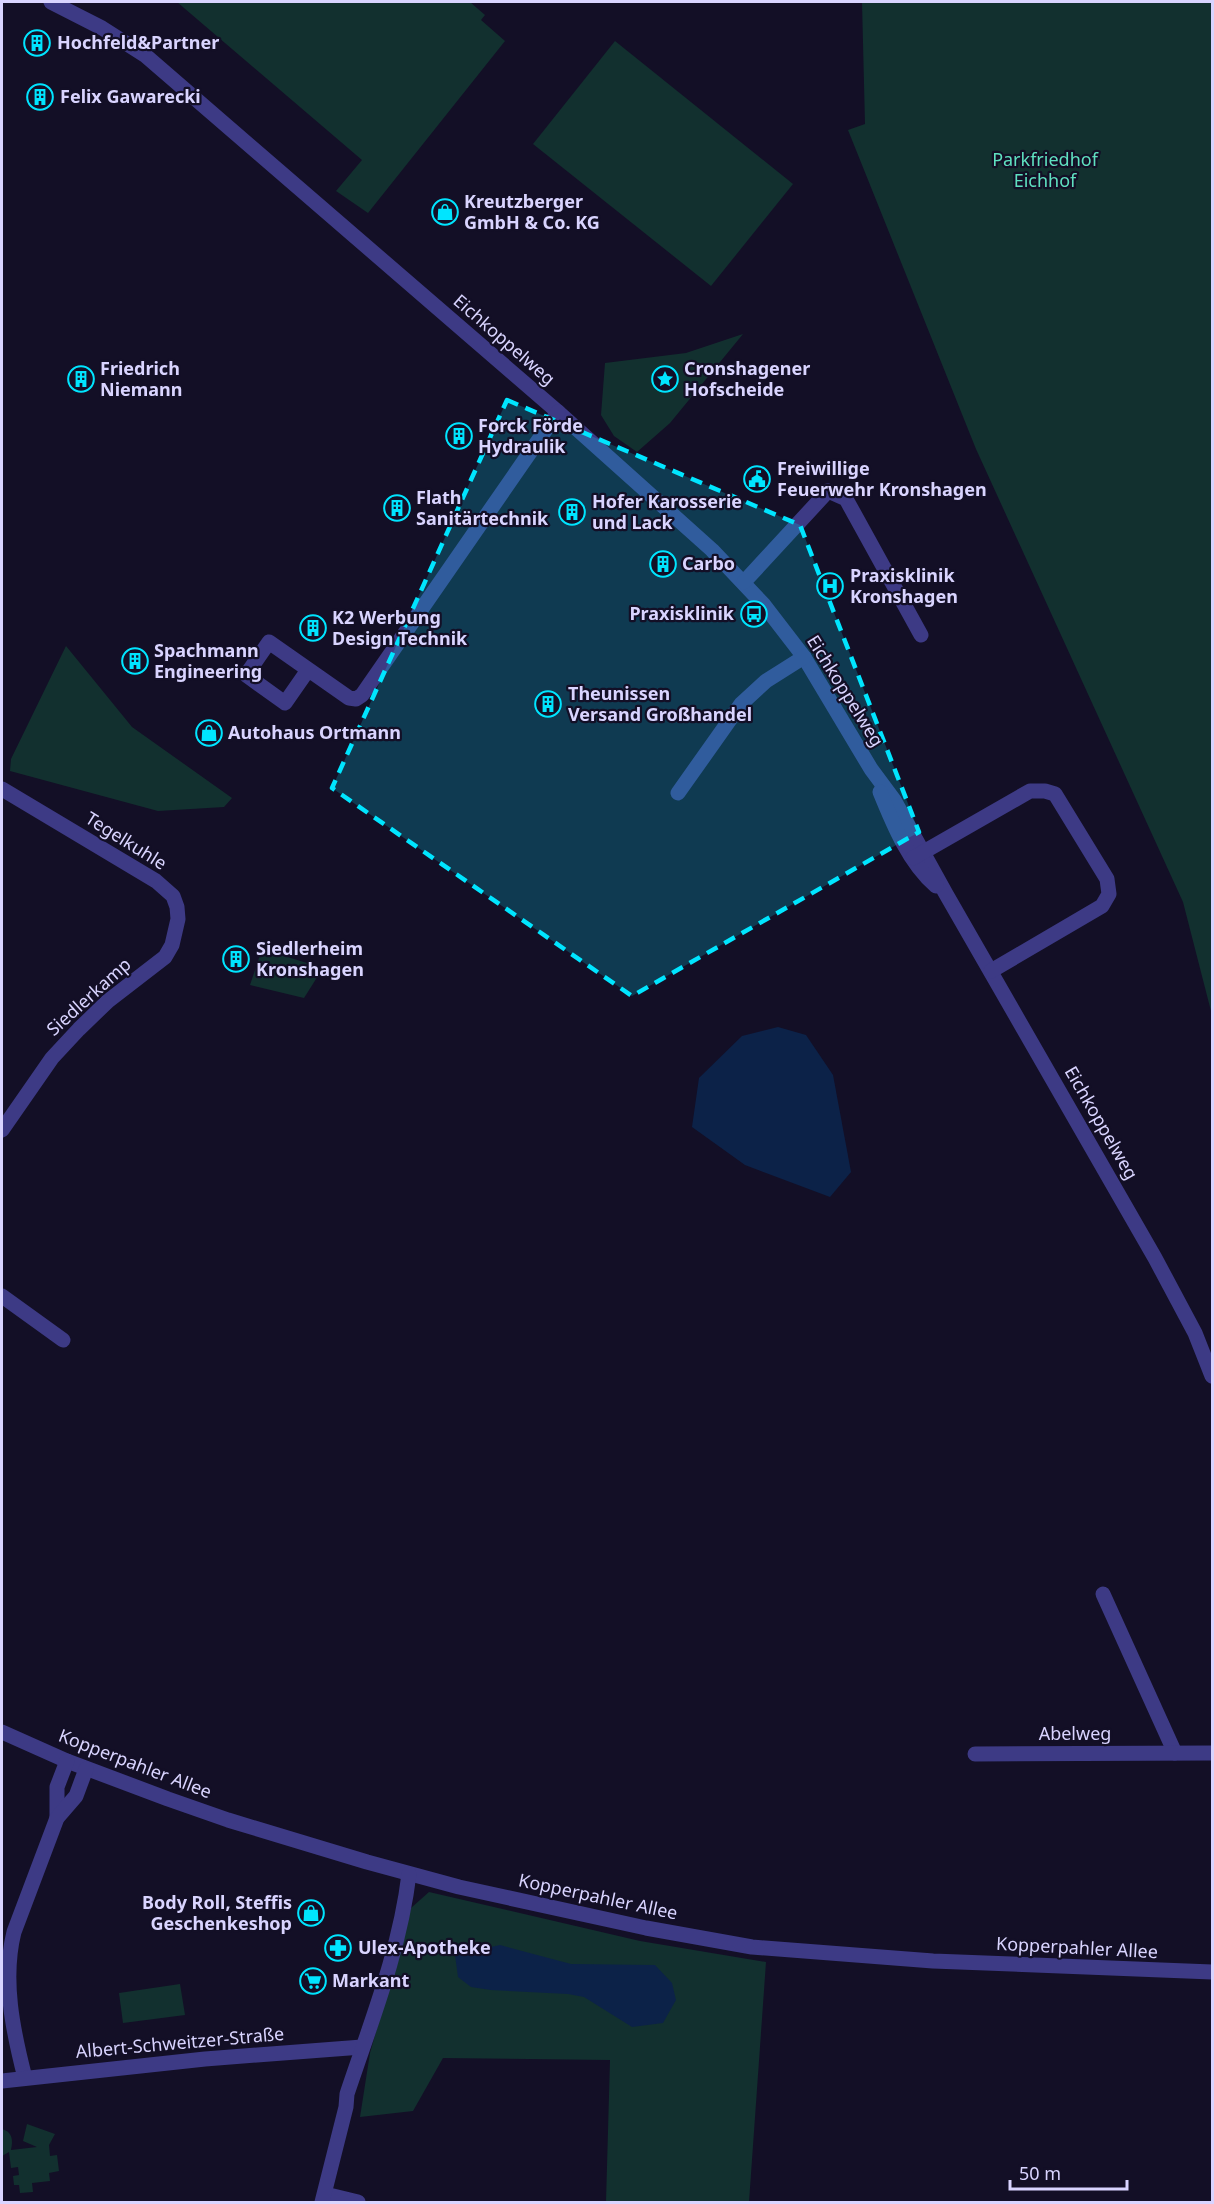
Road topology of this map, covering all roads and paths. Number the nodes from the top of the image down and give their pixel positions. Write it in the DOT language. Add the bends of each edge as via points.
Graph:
graph roads {
  1 [pos="51,2"];
  2 [pos="558,412"];
  3 [pos="744,582"];
  4 [pos="921,635"];
  5 [pos="804,657"];
  6 [pos="308,670"];
  7 [pos="2,789"];
  8 [pos="678,793"];
  9 [pos="919,855"];
  10 [pos="165,957"];
  11 [pos="991,971"];
  12 [pos="2,1130"];
  13 [pos="2,1296"];
  14 [pos="63,1340"];
  15 [pos="1212,1376"];
  16 [pos="1103,1594"];
  17 [pos="2,1732"];
  18 [pos="1174,1753"];
  19 [pos="1212,1753"];
  20 [pos="975,1754"];
  21 [pos="67,1761"];
  22 [pos="86,1769"];
  23 [pos="57,1818"];
  24 [pos="409,1874"];
  25 [pos="1212,1972"];
  26 [pos="362,2047"];
  27 [pos="25,2078"];
  28 [pos="2,2080"];
  29 [pos="324,2198"];
  30 [pos="358,2202"];
  1 -- 2 [label="street, Eichkoppelweg" via="146,56"];
  2 -- 3 [label="street, Eichkoppelweg"];
  2 -- 6 [label="street" via="362,695 349,698"];
  3 -- 4 [label="street" via="828,491 846,499"];
  3 -- 5 [label="street, Eichkoppelweg"];
  5 -- 8 [label="street" via="766,681 741,704"];
  5 -- 9 [label="street, Eichkoppelweg" via="871,770 892,821"];
  7 -- 10 [label="street, Tegelkuhle" via="156,881 173,896 178,919"];
  9 -- 11 [label="street, Eichkoppelweg" via="931,881 946,894"];
  9 -- 11 [label="street" via="1030,791 1055,794 1107,879 1109,894 1102,906"];
  10 -- 12 [label="street, Siedlerkamp" via="79,1029 52,1058"];
  11 -- 15 [label="street, Eichkoppelweg" via="1181,1305"];
  13 -- 14 [label="street"];
  16 -- 18 [label="street"];
  17 -- 21 [label="street, Kopperpahler Allee"];
  18 -- 19 [label="street, Abelweg"];
  18 -- 20 [label="street, Abelweg"];
  21 -- 22 [label="street, Kopperpahler Allee"];
  21 -- 23 [label="street" via="57,1787"];
  22 -- 23 [label="street" via="76,1796"];
  22 -- 24 [label="street, Kopperpahler Allee" via="228,1820"];
  23 -- 27 [label="street" via="10,1947 12,2017"];
  24 -- 25 [label="street, Kopperpahler Allee" via="646,1928 752,1947 933,1961"];
  24 -- 26 [label="street" via="406,1903"];
  26 -- 27 [label="street, Albert-Schweitzer-Straße"];
  26 -- 29 [label="street" via="347,2094"];
  27 -- 28 [label="street, Albert-Schweitzer-Straße"];
  29 -- 30 [label="street"];
}
